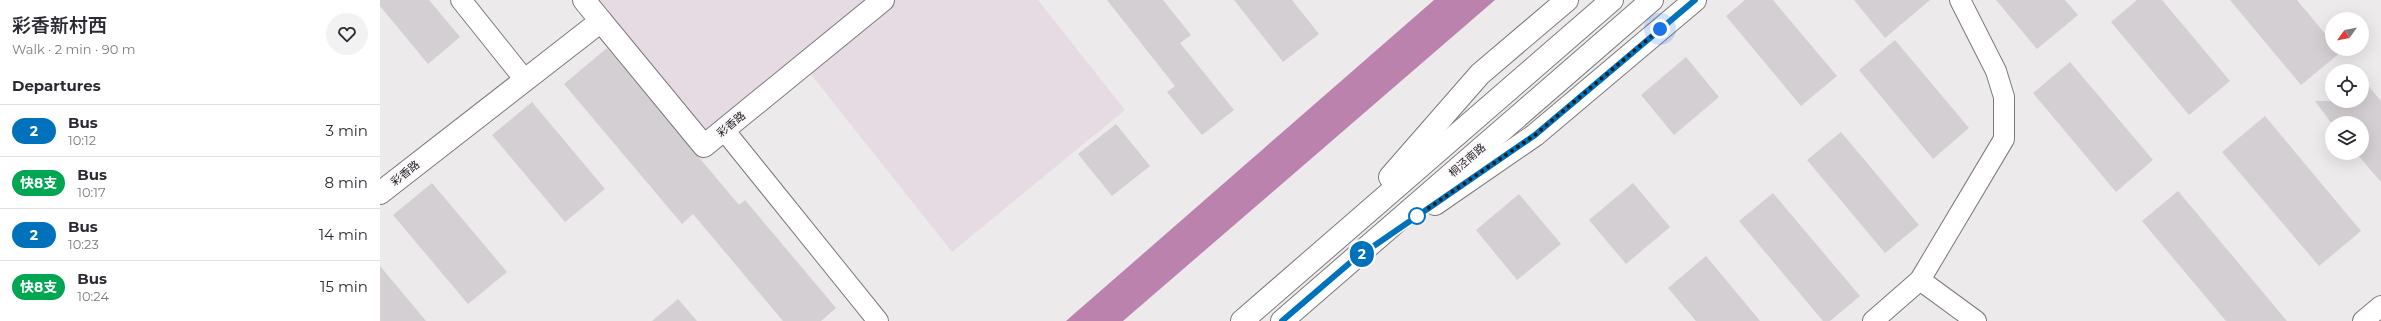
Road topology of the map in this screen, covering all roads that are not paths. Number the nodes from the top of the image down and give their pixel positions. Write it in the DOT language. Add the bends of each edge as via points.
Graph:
graph roads {
  1 [pos="461,0"];
  2 [pos="584,0"];
  3 [pos="883,0"];
  4 [pos="1567,0"];
  5 [pos="1612,0"];
  6 [pos="1652,0"];
  7 [pos="1695,0"];
  8 [pos="1960,0"];
  9 [pos="601,21"];
  10 [pos="526,80"];
  11 [pos="724,130"];
  12 [pos="380,193"];
  13 [pos="1335,241"];
  14 [pos="1352,261"];
  15 [pos="1920,280"];
  16 [pos="2381,306"];
  17 [pos="878,321"];
  18 [pos="1242,321"];
  19 [pos="1282,321"];
  20 [pos="1873,321"];
  21 [pos="1976,321"];
  22 [pos="2362,321"];
  1 -- 10 [label="street"];
  2 -- 9 [label="main road, 彩香路"];
  3 -- 11 [label="main road, 彩香路"];
  4 -- 13 [label="main road" via="1480,74"];
  5 -- 13 [label="main road"];
  6 -- 14 [label="main road, 桐泾南路"];
  7 -- 14 [label="main road" via="1535,135"];
  8 -- 15 [label="street" via="1996,71 2004,97 2004,139"];
  9 -- 10 [label="main road, 彩香路"];
  9 -- 11 [label="main road, 彩香路" via="704,146"];
  10 -- 12 [label="main road, 彩香路"];
  11 -- 17 [label="street"];
  13 -- 18 [label="main road"];
  14 -- 19 [label="main road, 桐泾南路"];
  15 -- 20 [label="street"];
  15 -- 21 [label="street"];
  16 -- 22 [label="street"];
}
